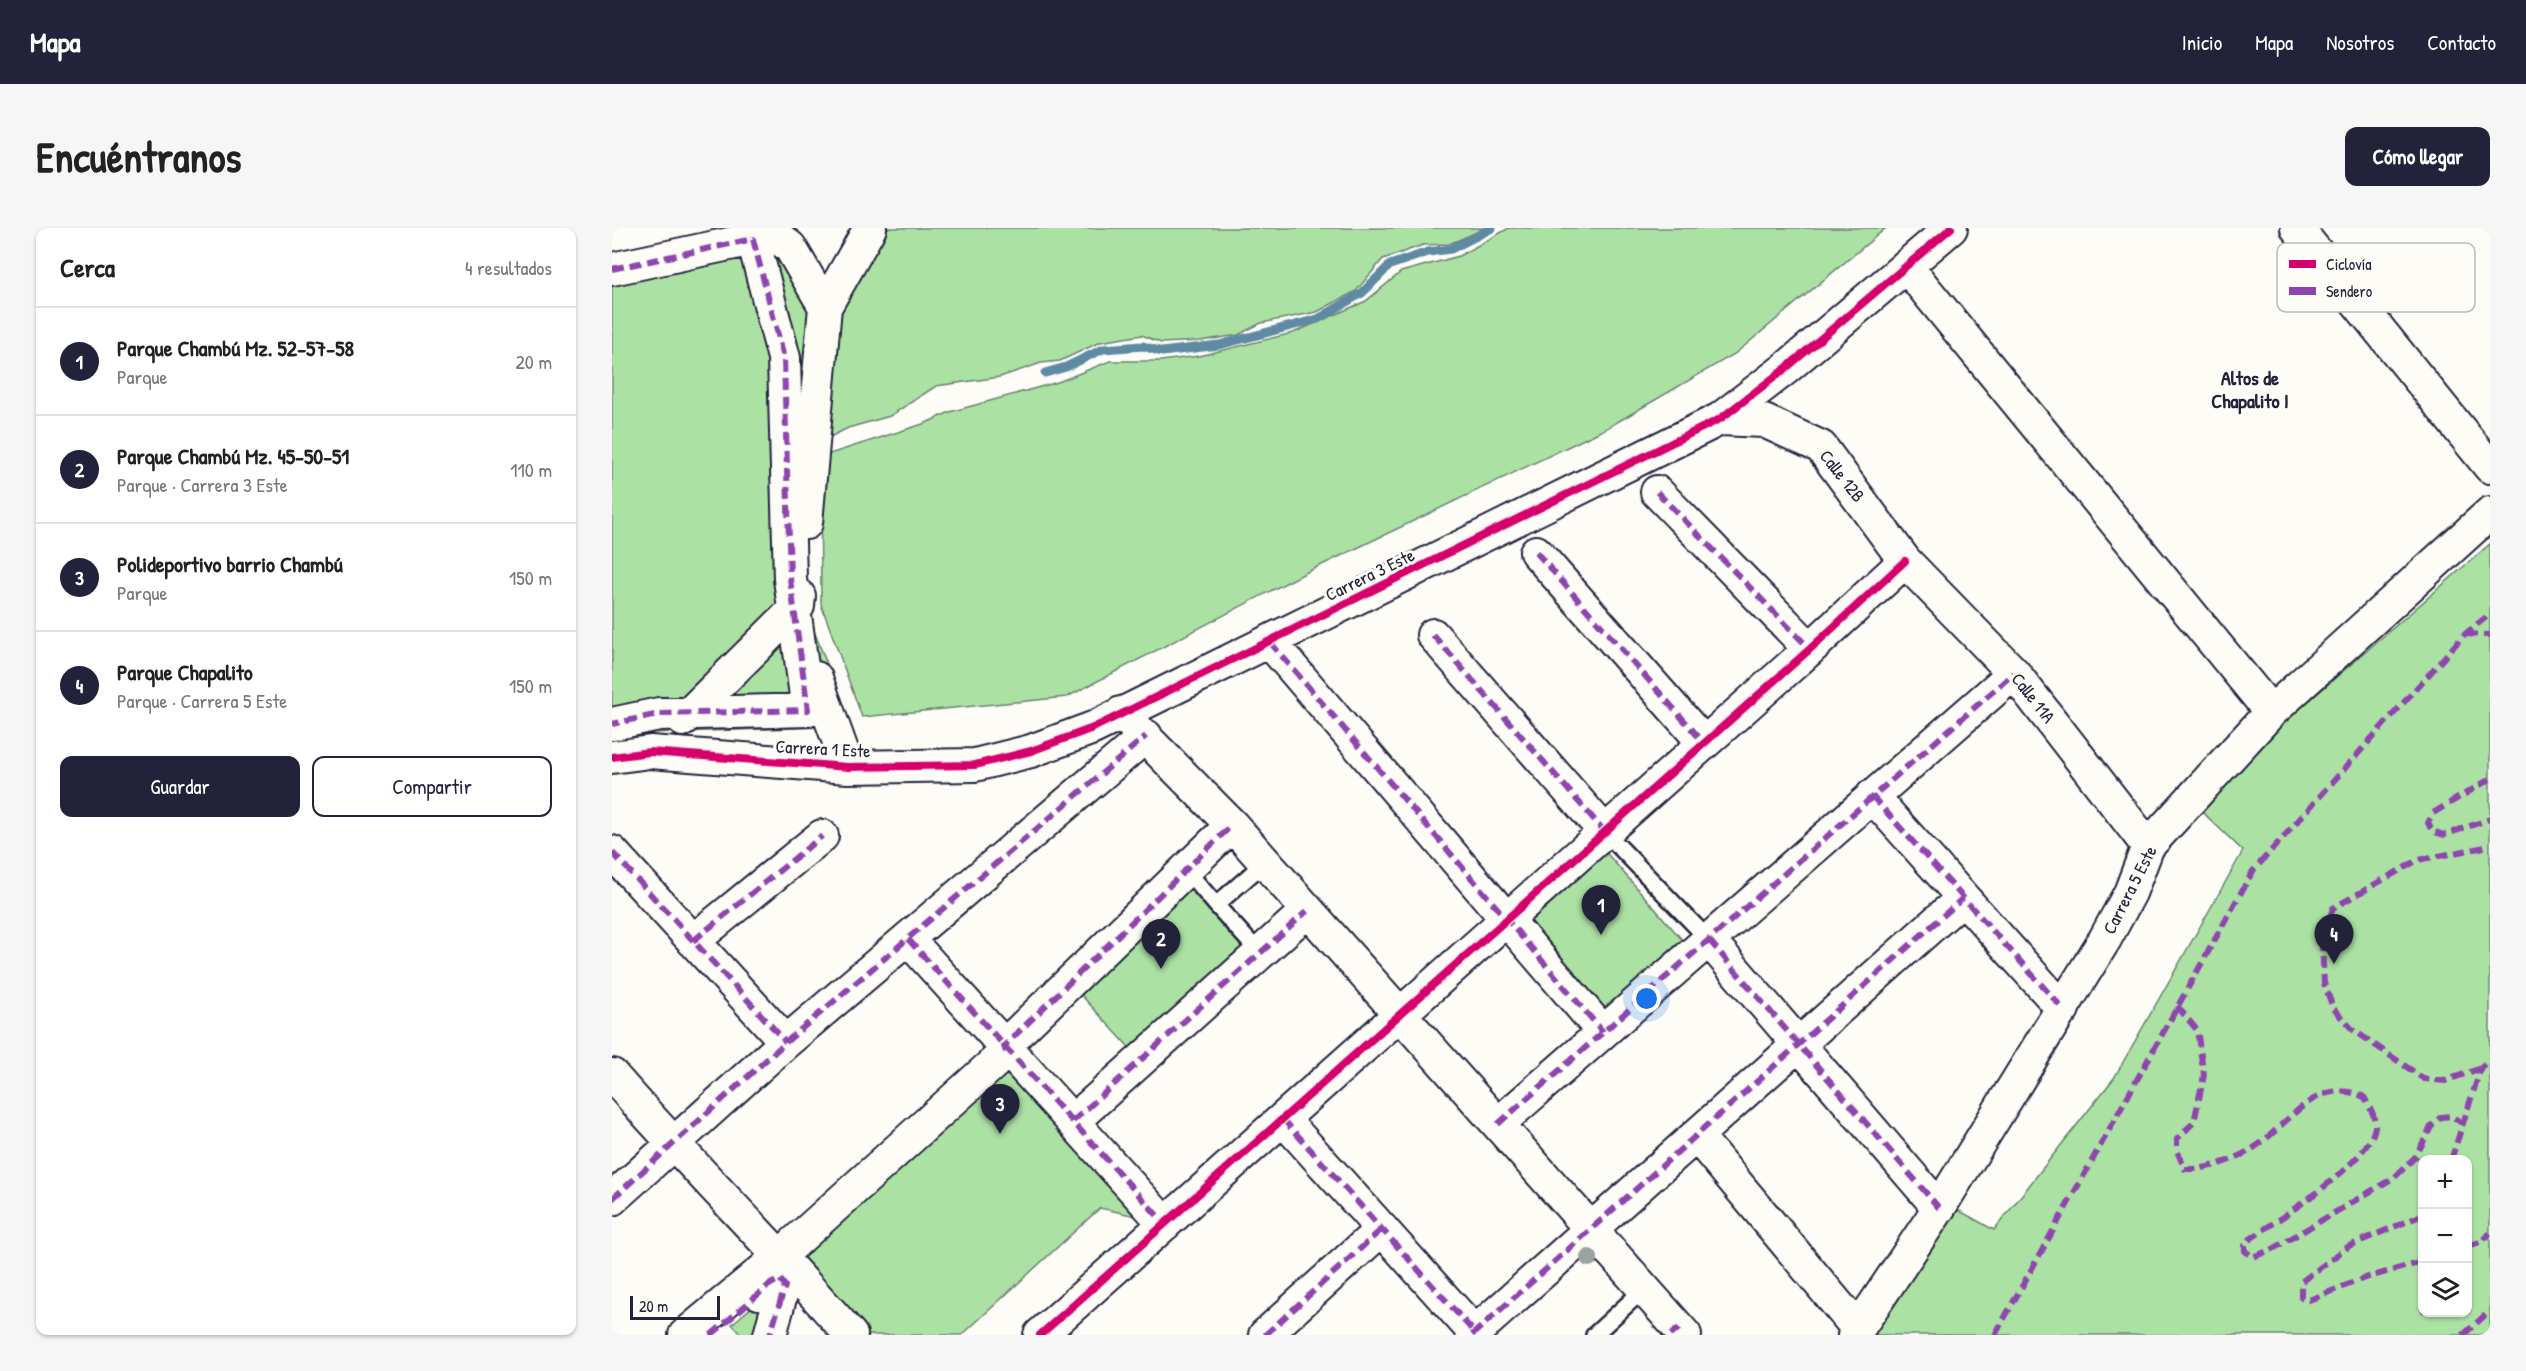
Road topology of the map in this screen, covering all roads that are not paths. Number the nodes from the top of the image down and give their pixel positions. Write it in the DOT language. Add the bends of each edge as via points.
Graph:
graph roads {
  1 [pos="731,228"];
  2 [pos="766,228"];
  3 [pos="870,228"];
  4 [pos="1951,228"];
  5 [pos="2297,228"];
  6 [pos="2309,243"];
  7 [pos="612,252"];
  8 [pos="1906,266"];
  9 [pos="612,269"];
  10 [pos="825,307"];
  11 [pos="2365,312"];
  12 [pos="1720,419"];
  13 [pos="2490,467"];
  14 [pos="1657,492"];
  15 [pos="2490,513"];
  16 [pos="1536,552"];
  17 [pos="1905,561"];
  18 [pos="798,606"];
  19 [pos="1433,635"];
  20 [pos="1270,642"];
  21 [pos="1810,649"];
  22 [pos="2014,673"];
  23 [pos="2271,712"];
  24 [pos="1121,713"];
  25 [pos="612,724"];
  26 [pos="1146,736"];
  27 [pos="1704,743"];
  28 [pos="650,752"];
  29 [pos="1031,752"];
  30 [pos="612,757"];
  31 [pos="848,767"];
  32 [pos="1872,796"];
  33 [pos="1232,825"];
  34 [pos="1605,832"];
  35 [pos="822,836"];
  36 [pos="2148,846"];
  37 [pos="612,852"];
  38 [pos="1264,863"];
  39 [pos="1193,878"];
  40 [pos="1963,898"];
  41 [pos="1216,905"];
  42 [pos="1307,911"];
  43 [pos="1506,920"];
  44 [pos="908,939"];
  45 [pos="1709,940"];
  46 [pos="693,941"];
  47 [pos="1256,950"];
  48 [pos="2062,1009"];
  49 [pos="1400,1014"];
  50 [pos="1604,1032"];
  51 [pos="786,1042"];
  52 [pos="1798,1046"];
  53 [pos="1005,1049"];
  54 [pos="612,1075"];
  55 [pos="1283,1119"];
  56 [pos="1072,1121"];
  57 [pos="1498,1124"];
  58 [pos="1697,1136"];
  59 [pos="673,1144"];
  60 [pos="612,1199"];
  61 [pos="1938,1208"];
  62 [pos="1165,1224"];
  63 [pos="1382,1229"];
  64 [pos="1592,1230"];
  65 [pos="781,1255"];
  66 [pos="1644,1289"];
  67 [pos="717,1332"];
  68 [pos="1479,1332"];
  69 [pos="1856,1332"];
  70 [pos="1678,1333"];
  71 [pos="1042,1334"];
  72 [pos="685,1335"];
  73 [pos="770,1335"];
  74 [pos="851,1335"];
  75 [pos="1265,1335"];
  76 [pos="1594,1335"];
  1 -- 7 [label="street"];
  2 -- 10 [label="street" via="790,247"];
  3 -- 10 [label="street"];
  4 -- 8 [label="street, Carrera 3 Este"];
  5 -- 6 [label="street"];
  8 -- 12 [label="street, Carrera 3 Este"];
  8 -- 23 [label="street"];
  9 -- 25 [label="street" via="753,239 784,358 790,579 808,711 659,714"];
  10 -- 18 [label="street"];
  11 -- 13 [label="street"];
  12 -- 17 [label="street, Calle 12B" via="1764,421 1821,447"];
  12 -- 20 [label="street, Carrera 3 Este"];
  14 -- 21 [label="street"];
  15 -- 23 [label="street, Carrera 5 Este"];
  16 -- 27 [label="street"];
  17 -- 21 [label="street"];
  17 -- 22 [label="street, Calle 11A"];
  18 -- 28 [label="street"];
  18 -- 31 [label="street" via="820,692"];
  19 -- 34 [label="street"];
  20 -- 24 [label="street, Carrera 3 Este"];
  20 -- 43 [label="street"];
  21 -- 27 [label="street"];
  22 -- 32 [label="street"];
  22 -- 36 [label="street, Calle 11A"];
  23 -- 36 [label="street, Carrera 5 Este"];
  24 -- 26 [label="street"];
  24 -- 29 [label="street, Carrera 3 Este"];
  26 -- 33 [label="street"];
  26 -- 44 [label="street"];
  27 -- 34 [label="street"];
  28 -- 30 [label="street, Carrera 1 Este"];
  28 -- 31 [label="street, Carrera 1 Este"];
  29 -- 31 [label="street, Carrera 1 Este" via="975,765"];
  32 -- 40 [label="street"];
  32 -- 45 [label="street"];
  33 -- 38 [label="street"];
  33 -- 53 [label="street"];
  34 -- 43 [label="street"];
  34 -- 45 [label="lane"];
  35 -- 46 [label="street"];
  36 -- 48 [label="street, Carrera 5 Este" via="2130,893"];
  37 -- 46 [label="street"];
  38 -- 41 [label="lane"];
  38 -- 42 [label="street"];
  39 -- 41 [label="lane"];
  40 -- 48 [label="street"];
  40 -- 52 [label="street"];
  41 -- 47 [label="lane"];
  42 -- 49 [label="street"];
  42 -- 56 [label="street"];
  43 -- 49 [label="street"];
  43 -- 50 [label="street"];
  44 -- 51 [label="street"];
  44 -- 53 [label="street"];
  45 -- 50 [label="street"];
  45 -- 52 [label="street"];
  46 -- 51 [label="street"];
  48 -- 61 [label="street, Carrera 5 Este"];
  49 -- 55 [label="street"];
  49 -- 57 [label="street"];
  50 -- 57 [label="street"];
  51 -- 59 [label="street"];
  52 -- 58 [label="street"];
  52 -- 61 [label="street"];
  53 -- 56 [label="street"];
  53 -- 65 [label="street"];
  54 -- 59 [label="street"];
  55 -- 62 [label="street"];
  55 -- 63 [label="street"];
  56 -- 62 [label="street"];
  57 -- 64 [label="street"];
  58 -- 64 [label="street"];
  58 -- 69 [label="street"];
  59 -- 60 [label="street"];
  59 -- 65 [label="street"];
  61 -- 69 [label="street, Carrera 5 Este"];
  62 -- 71 [label="street"];
  63 -- 68 [label="street"];
  63 -- 75 [label="street"];
  64 -- 66 [label="street"];
  64 -- 68 [label="street"];
  65 -- 72 [label="street"];
  65 -- 74 [label="street"];
  66 -- 70 [label="street"];
  66 -- 76 [label="lane"];
  67 -- 73 [label="street" via="780,1279 785,1286"];
}
